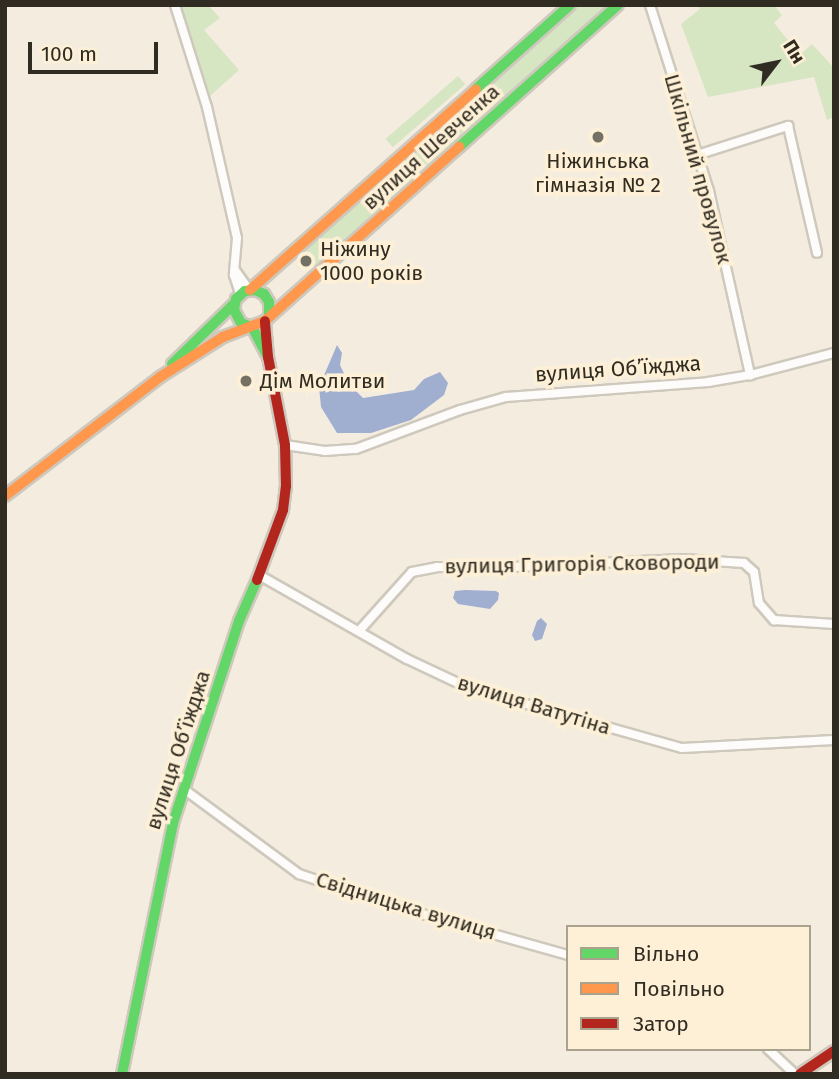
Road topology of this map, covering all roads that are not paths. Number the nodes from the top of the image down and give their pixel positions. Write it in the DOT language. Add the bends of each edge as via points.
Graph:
graph roads {
  1 [pos="175,5"];
  2 [pos="570,5"];
  3 [pos="618,5"];
  4 [pos="650,5"];
  5 [pos="697,155"];
  6 [pos="817,253"];
  7 [pos="243,295"];
  8 [pos="267,319"];
  9 [pos="251,327"];
  10 [pos="834,353"];
  11 [pos="268,357"];
  12 [pos="750,375"];
  13 [pos="160,377"];
  14 [pos="285,445"];
  15 [pos="5,496"];
  16 [pos="259,575"];
  17 [pos="834,624"];
  18 [pos="359,631"];
  19 [pos="834,740"];
  20 [pos="185,790"];
  21 [pos="566,954"];
  22 [pos="770,1051"];
  23 [pos="834,1051"];
  24 [pos="122,1074"];
  25 [pos="797,1074"];
  1 -- 7 [label="street" via="207,107 237,238 234,270"];
  2 -- 7 [label="main road, вулиця Шевченка"];
  3 -- 8 [label="main road, вулиця Шевченка"];
  4 -- 5 [label="street, Шкільний провулок"];
  5 -- 6 [label="street" via="788,127"];
  5 -- 12 [label="street, Шкільний провулок"];
  7 -- 8 [label="main road" via="260,292 267,298"];
  7 -- 9 [label="main road" via="237,319"];
  7 -- 13 [label="main road, вулиця Шевченка"];
  8 -- 9 [label="main road"];
  8 -- 11 [label="main road, вулиця Обʼїжджа"];
  9 -- 11 [label="main road, вулиця Обʼїжджа"];
  9 -- 13 [label="main road, вулиця Шевченка" via="223,337"];
  10 -- 12 [label="street, вулиця Обʼїжджа"];
  11 -- 14 [label="main road, вулиця Обʼїжджа"];
  12 -- 14 [label="street, вулиця Обʼїжджа" via="686,385 499,399 356,449 325,451"];
  13 -- 15 [label="main road, вулиця Шевченка"];
  14 -- 16 [label="main road, вулиця Обʼїжджа" via="283,510"];
  16 -- 18 [label="street, вулиця Ватутіна"];
  16 -- 20 [label="main road, вулиця Обʼїжджа" via="239,621"];
  17 -- 18 [label="street, вулиця Григорія Сковороди" via="774,620 759,603 754,572 744,563 683,559 437,567 412,572"];
  18 -- 19 [label="street, вулиця Ватутіна" via="460,684 681,748"];
  20 -- 21 [label="street, Свідницька вулиця" via="299,874"];
  20 -- 24 [label="main road, вулиця Обʼїжджа" via="161,876"];
  22 -- 25 [label="street"];
  23 -- 25 [label="main road"];
}
